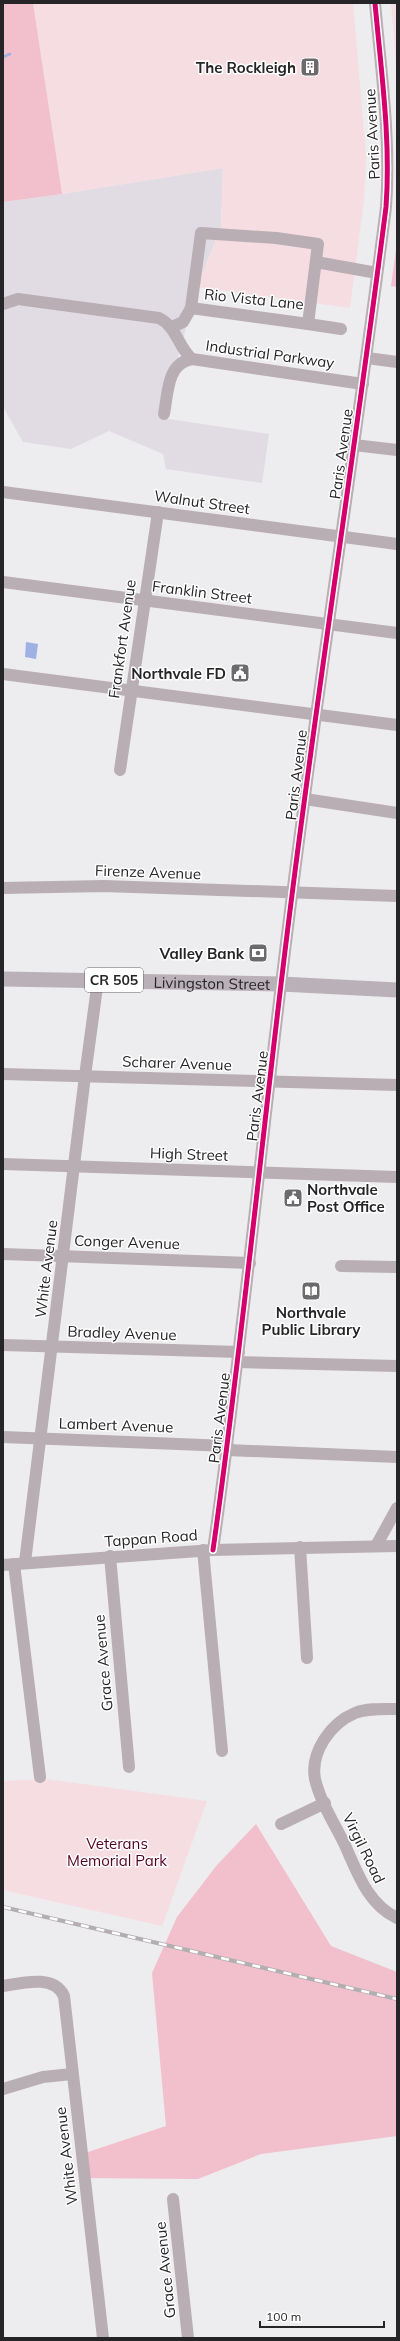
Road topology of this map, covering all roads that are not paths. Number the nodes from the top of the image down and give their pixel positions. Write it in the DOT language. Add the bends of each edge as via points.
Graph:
graph roads {
  1 [pos="375,3"];
  2 [pos="316,262"];
  3 [pos="377,273"];
  4 [pos="3,304"];
  5 [pos="191,308"];
  6 [pos="308,324"];
  7 [pos="172,327"];
  8 [pos="341,329"];
  9 [pos="367,358"];
  10 [pos="192,359"];
  11 [pos="397,362"];
  12 [pos="363,384"];
  13 [pos="164,414"];
  14 [pos="354,445"];
  15 [pos="397,450"];
  16 [pos="3,492"];
  17 [pos="158,512"];
  18 [pos="341,537"];
  19 [pos="397,544"];
  20 [pos="3,582"];
  21 [pos="144,601"];
  22 [pos="329,624"];
  23 [pos="397,633"];
  24 [pos="3,674"];
  25 [pos="131,691"];
  26 [pos="316,715"];
  27 [pos="397,725"];
  28 [pos="120,770"];
  29 [pos="305,799"];
  30 [pos="397,813"];
  31 [pos="3,888"];
  32 [pos="292,893"];
  33 [pos="397,896"];
  34 [pos="3,979"];
  35 [pos="98,980"];
  36 [pos="281,984"];
  37 [pos="397,990"];
  38 [pos="3,1074"];
  39 [pos="84,1076"];
  40 [pos="271,1082"];
  41 [pos="397,1085"];
  42 [pos="3,1164"];
  43 [pos="74,1166"];
  44 [pos="260,1172"];
  45 [pos="397,1177"];
  46 [pos="3,1254"];
  47 [pos="64,1255"];
  48 [pos="250,1262"];
  49 [pos="341,1266"];
  50 [pos="397,1267"];
  51 [pos="3,1345"];
  52 [pos="53,1347"];
  53 [pos="239,1357"];
  54 [pos="397,1366"];
  55 [pos="3,1437"];
  56 [pos="41,1438"];
  57 [pos="227,1448"];
  58 [pos="397,1457"];
  59 [pos="397,1508"];
  60 [pos="376,1546"];
  61 [pos="397,1546"];
  62 [pos="300,1547"];
  63 [pos="208,1550"];
  64 [pos="110,1556"];
  65 [pos="14,1564"];
  66 [pos="307,1658"];
  67 [pos="397,1709"];
  68 [pos="222,1751"];
  69 [pos="129,1767"];
  70 [pos="40,1777"];
  71 [pos="325,1804"];
  72 [pos="281,1824"];
  73 [pos="397,1918"];
  74 [pos="3,1986"];
  75 [pos="72,2074"];
  76 [pos="3,2089"];
  77 [pos="173,2199"];
  78 [pos="104,2338"];
  79 [pos="188,2338"];
  1 -- 3 [label="street, Paris Avenue" via="388,179"];
  2 -- 3 [label="street"];
  2 -- 5 [label="street, Rio Vista Lane" via="318,244 276,238 201,233"];
  2 -- 6 [label="street, Rio Vista Lane"];
  3 -- 9 [label="street, Paris Avenue"];
  4 -- 7 [label="street" via="18,299 159,318"];
  5 -- 6 [label="street, Rio Vista Lane"];
  5 -- 7 [label="street" via="183,322"];
  6 -- 8 [label="street"];
  7 -- 10 [label="street, Industrial Parkway" via="184,352"];
  9 -- 11 [label="street"];
  9 -- 12 [label="street, Paris Avenue"];
  10 -- 12 [label="street, Industrial Parkway"];
  10 -- 13 [label="street" via="178,365 172,373"];
  12 -- 14 [label="street, Paris Avenue"];
  14 -- 15 [label="street"];
  14 -- 18 [label="street, Paris Avenue"];
  16 -- 17 [label="street, Walnut Street"];
  17 -- 18 [label="street, Walnut Street"];
  17 -- 21 [label="street, Frankfort Avenue"];
  18 -- 19 [label="street, Walnut Street"];
  18 -- 22 [label="street, Paris Avenue"];
  20 -- 21 [label="street, Franklin Street"];
  21 -- 22 [label="street, Franklin Street"];
  21 -- 25 [label="street, Frankfort Avenue"];
  22 -- 23 [label="street, Franklin Street"];
  22 -- 26 [label="street, Paris Avenue"];
  24 -- 25 [label="street"];
  25 -- 26 [label="street"];
  25 -- 28 [label="street, Frankfort Avenue"];
  26 -- 27 [label="street"];
  26 -- 29 [label="street, Paris Avenue"];
  29 -- 30 [label="street"];
  29 -- 32 [label="street, Paris Avenue"];
  31 -- 32 [label="street, Firenze Avenue" via="104,886"];
  32 -- 33 [label="street, Firenze Avenue"];
  32 -- 36 [label="street, Paris Avenue"];
  34 -- 35 [label="main road, Livingston Street / CR 505"];
  35 -- 36 [label="main road, Livingston Street / CR 505"];
  35 -- 39 [label="street, White Avenue"];
  36 -- 37 [label="main road, Livingston Street / CR 505"];
  36 -- 40 [label="street, Paris Avenue"];
  38 -- 39 [label="street, Scharer Avenue"];
  39 -- 40 [label="street, Scharer Avenue"];
  39 -- 43 [label="street, White Avenue"];
  40 -- 41 [label="street, Scharer Avenue"];
  40 -- 44 [label="street, Paris Avenue"];
  42 -- 43 [label="street, High Street"];
  43 -- 44 [label="street, High Street"];
  43 -- 47 [label="street, White Avenue"];
  44 -- 45 [label="street, High Street"];
  44 -- 48 [label="street, Paris Avenue"];
  46 -- 47 [label="street, Conger Avenue"];
  47 -- 48 [label="street, Conger Avenue"];
  47 -- 52 [label="street, White Avenue"];
  48 -- 53 [label="street, Paris Avenue"];
  49 -- 50 [label="street"];
  51 -- 52 [label="street, Bradley Avenue"];
  52 -- 53 [label="street, Bradley Avenue"];
  52 -- 56 [label="street, White Avenue"];
  53 -- 54 [label="street, Bradley Avenue"];
  53 -- 57 [label="street, Paris Avenue"];
  55 -- 56 [label="street, Lambert Avenue"];
  56 -- 57 [label="street, Lambert Avenue"];
  56 -- 65 [label="street, White Avenue"];
  57 -- 58 [label="street, Lambert Avenue"];
  57 -- 63 [label="street, Paris Avenue"];
  59 -- 60 [label="street"];
  60 -- 61 [label="street, Tappan Road"];
  60 -- 62 [label="street, Tappan Road"];
  62 -- 63 [label="street, Tappan Road"];
  62 -- 66 [label="street"];
  63 -- 64 [label="street, Tappan Road"];
  63 -- 68 [label="street, Paris Avenue"];
  64 -- 65 [label="street, Tappan Road"];
  64 -- 69 [label="street, Grace Avenue"];
  65 -- 70 [label="street, White Avenue"];
  67 -- 71 [label="street, Virgil Road" via="372,1709 354,1713 327,1735 320,1746 314,1767 317,1787"];
  71 -- 72 [label="street"];
  71 -- 73 [label="street, Virgil Road" via="371,1898 378,1906"];
  74 -- 75 [label="street, White Avenue" via="45,1982 55,1984 64,1996"];
  75 -- 76 [label="street" via="43,2077"];
  75 -- 78 [label="street, White Avenue"];
  77 -- 79 [label="street, Grace Avenue"];
}
